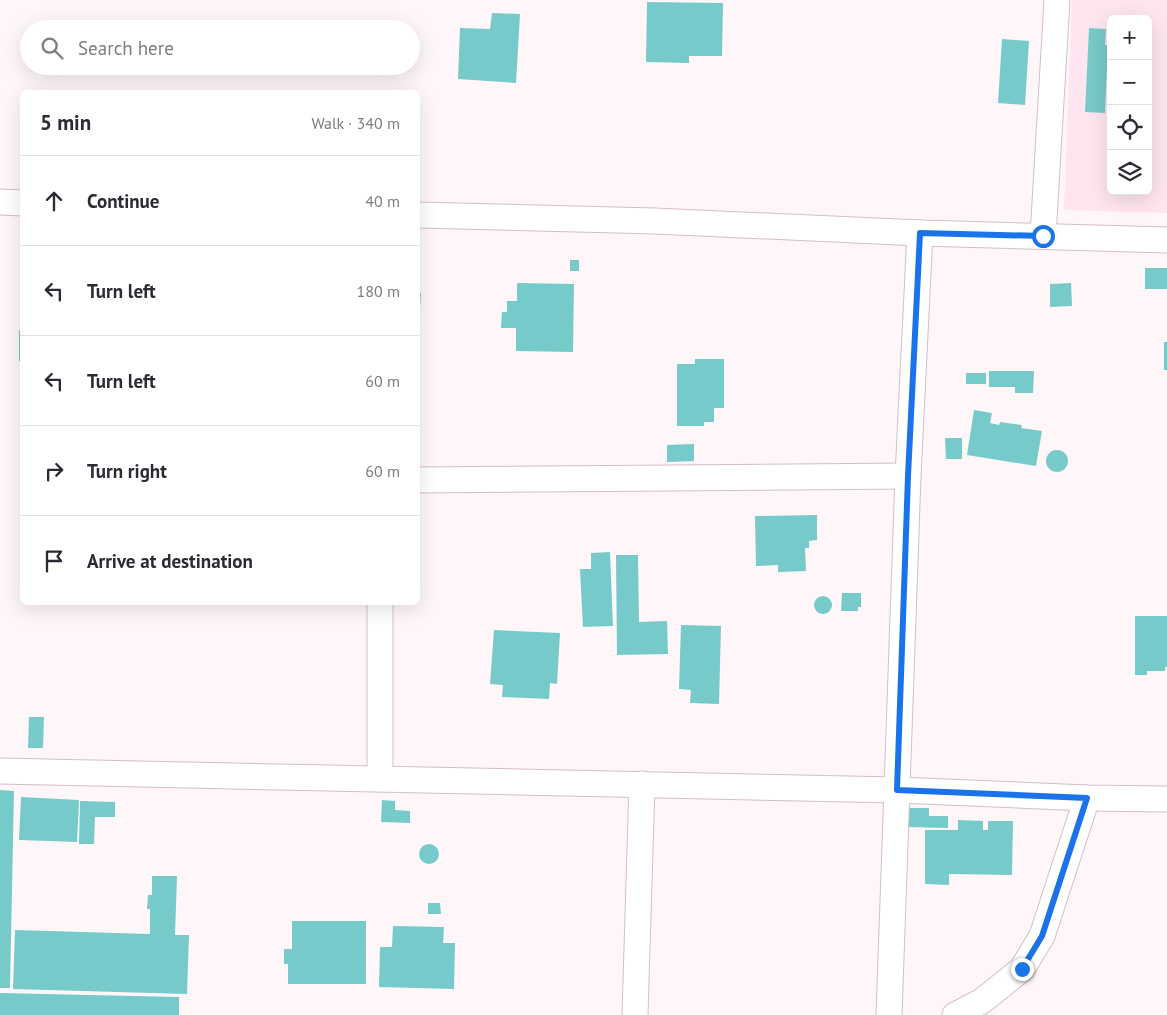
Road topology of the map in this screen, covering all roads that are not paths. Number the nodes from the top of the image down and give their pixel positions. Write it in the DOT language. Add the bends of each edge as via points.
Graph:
graph roads {
  1 [pos="1057,0"];
  2 [pos="0,202"];
  3 [pos="20,203"];
  4 [pos="420,215"];
  5 [pos="920,233"];
  6 [pos="1043,236"];
  7 [pos="1167,240"];
  8 [pos="908,476"];
  9 [pos="420,480"];
  10 [pos="380,605"];
  11 [pos="0,771"];
  12 [pos="380,779"];
  13 [pos="642,784"];
  14 [pos="897,790"];
  15 [pos="1087,798"];
  16 [pos="1167,799"];
  17 [pos="635,1015"];
  18 [pos="889,1015"];
  19 [pos="955,1015"];
  1 -- 6 [label="street"];
  2 -- 3 [label="street"];
  4 -- 5 [label="street"];
  5 -- 6 [label="street"];
  5 -- 8 [label="street"];
  6 -- 7 [label="street"];
  8 -- 9 [label="street"];
  8 -- 14 [label="street"];
  10 -- 12 [label="street"];
  11 -- 12 [label="street"];
  12 -- 13 [label="street"];
  13 -- 14 [label="street"];
  13 -- 17 [label="street"];
  14 -- 15 [label="street"];
  14 -- 18 [label="street"];
  15 -- 16 [label="street"];
  15 -- 19 [label="street" via="1042,936 1022,969 982,1001"];
}
